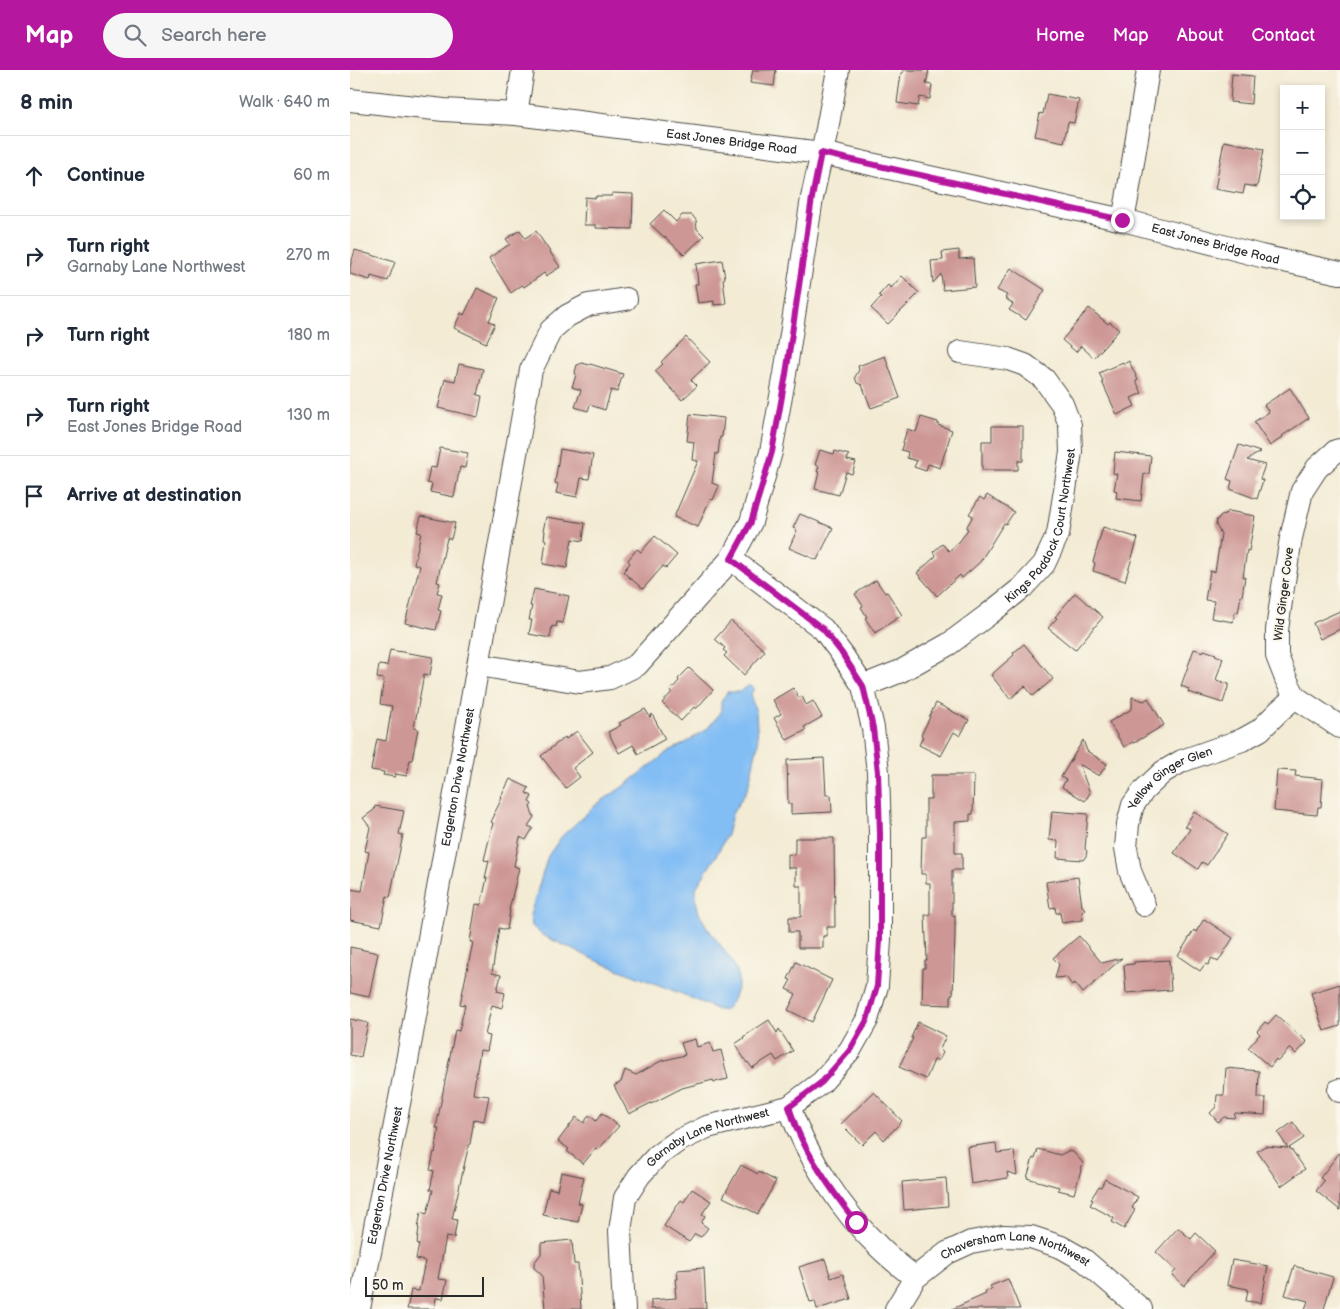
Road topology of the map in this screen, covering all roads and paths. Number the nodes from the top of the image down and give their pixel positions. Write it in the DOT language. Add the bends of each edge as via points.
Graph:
graph roads {
  1 [pos="523,70"];
  2 [pos="838,70"];
  3 [pos="1148,70"];
  4 [pos="350,100"];
  5 [pos="516,114"];
  6 [pos="821,153"];
  7 [pos="1122,220"];
  8 [pos="1340,273"];
  9 [pos="626,299"];
  10 [pos="960,352"];
  11 [pos="1340,450"];
  12 [pos="731,559"];
  13 [pos="479,665"];
  14 [pos="863,686"];
  15 [pos="1295,697"];
  16 [pos="1340,727"];
  17 [pos="1144,905"];
  18 [pos="789,1107"];
  19 [pos="914,1278"];
  20 [pos="359,1309"];
  21 [pos="624,1309"];
  22 [pos="896,1309"];
  23 [pos="1141,1309"];
  1 -- 5 [label="street"];
  2 -- 6 [label="street"];
  3 -- 7 [label="street"];
  4 -- 5 [label="street, East Jones Bridge Road"];
  5 -- 6 [label="street, East Jones Bridge Road"];
  6 -- 7 [label="street, East Jones Bridge Road"];
  6 -- 12 [label="street" via="772,452 751,522"];
  7 -- 8 [label="street, East Jones Bridge Road"];
  9 -- 13 [label="street, Edgerton Drive Northwest" via="588,305 566,316 551,330 531,370"];
  10 -- 14 [label="street, Kings Paddock Court Northwest" via="1008,359 1025,365 1044,380 1062,404 1070,425 1071,452 1058,534 1044,564 1023,587 990,614 949,644 901,672"];
  11 -- 15 [label="street, Wild Ginger Cove" via="1317,468 1302,491 1286,567 1277,630 1277,656"];
  12 -- 13 [label="street" via="637,665 610,678 580,682"];
  12 -- 14 [label="street, Garnaby Lane Northwest" via="823,629"];
  13 -- 20 [label="street, Edgerton Drive Northwest"];
  14 -- 18 [label="street, Garnaby Lane Northwest" via="873,728 878,772 880,940 877,986 867,1020 850,1050 822,1082"];
  15 -- 16 [label="street"];
  15 -- 17 [label="street, Yellow Ginger Glen" via="1260,730 1242,740 1182,761 1163,772 1133,805 1126,848 1130,871"];
  18 -- 19 [label="street" via="815,1163 838,1198 879,1248"];
  18 -- 21 [label="street, Garnaby Lane Northwest" via="707,1127 678,1140 639,1176 625,1198 620,1231"];
  19 -- 22 [label="street, Chaversham Lane Northwest"];
  19 -- 23 [label="street, Chaversham Lane Northwest" via="947,1253 971,1242 1003,1236 1031,1237 1061,1246 1084,1260"];
}
